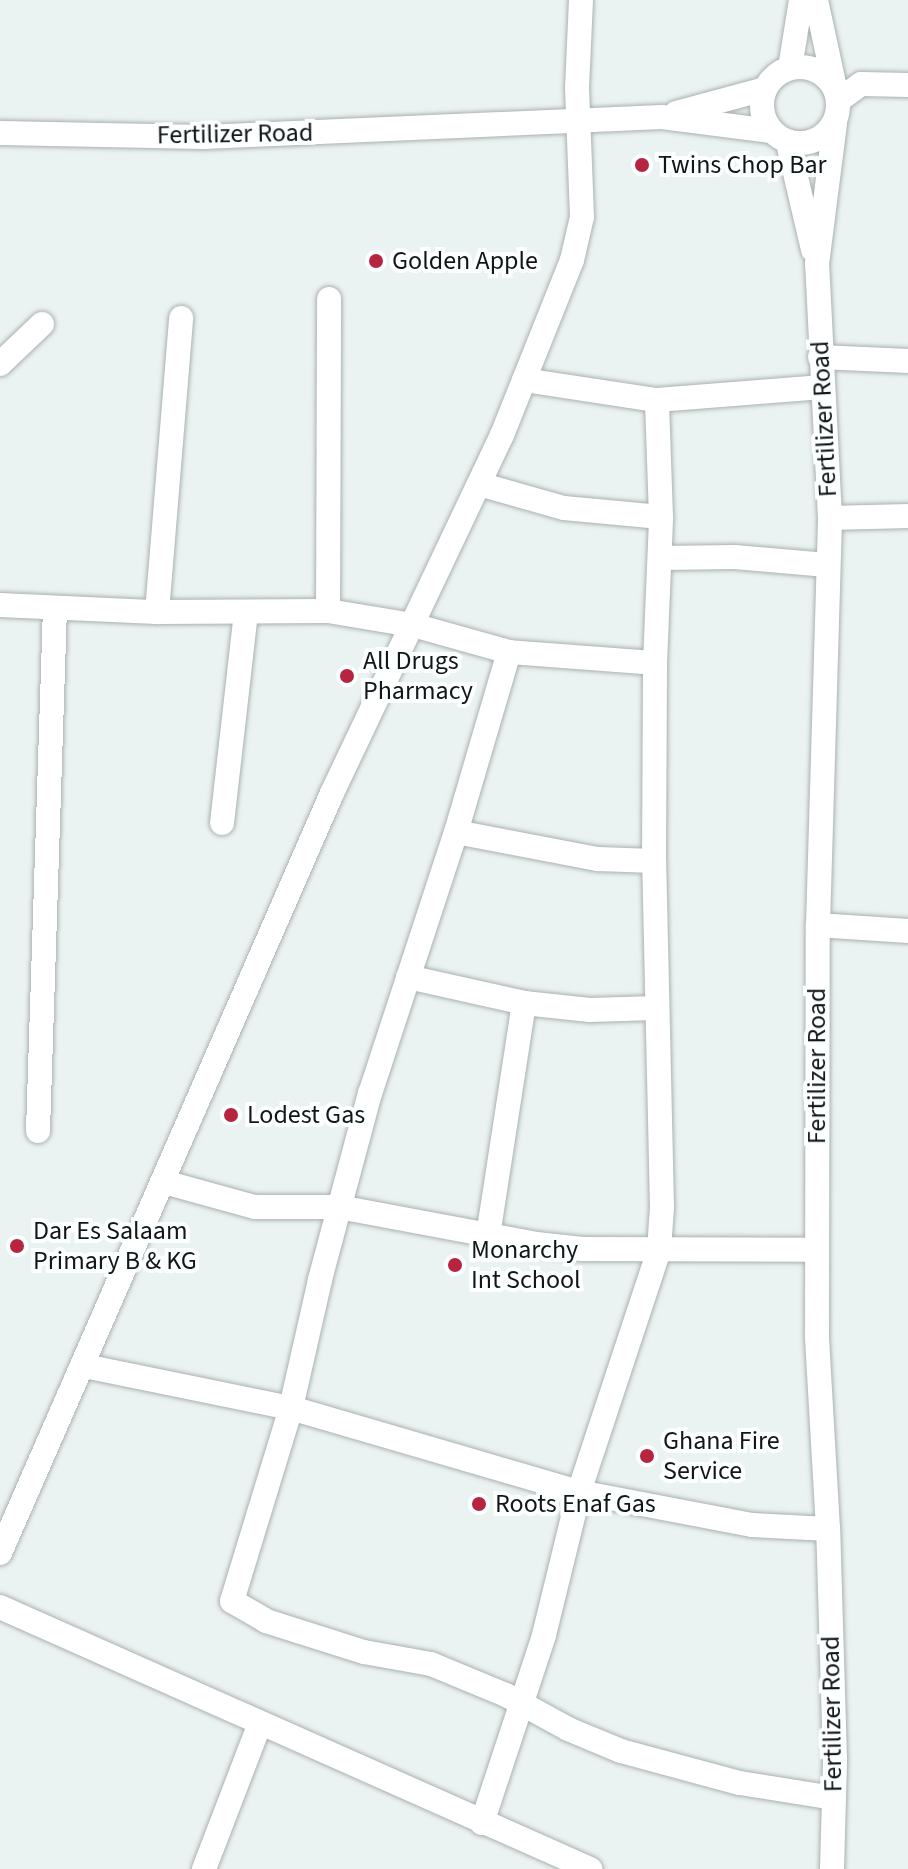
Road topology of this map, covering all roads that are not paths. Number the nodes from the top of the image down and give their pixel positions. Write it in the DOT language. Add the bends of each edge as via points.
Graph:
graph roads {
  1 [pos="581,0"];
  2 [pos="801,0"];
  3 [pos="816,0"];
  4 [pos="790,68"];
  5 [pos="908,85"];
  6 [pos="765,89"];
  7 [pos="836,103"];
  8 [pos="662,117"];
  9 [pos="580,122"];
  10 [pos="0,133"];
  11 [pos="780,137"];
  12 [pos="817,264"];
  13 [pos="329,299"];
  14 [pos="181,318"];
  15 [pos="42,324"];
  16 [pos="820,357"];
  17 [pos="908,361"];
  18 [pos="0,364"];
  19 [pos="524,380"];
  20 [pos="822,387"];
  21 [pos="657,400"];
  22 [pos="479,484"];
  23 [pos="908,516"];
  24 [pos="661,517"];
  25 [pos="830,518"];
  26 [pos="660,558"];
  27 [pos="827,565"];
  28 [pos="0,605"];
  29 [pos="55,608"];
  30 [pos="328,611"];
  31 [pos="157,612"];
  32 [pos="246,613"];
  33 [pos="413,625"];
  34 [pos="509,652"];
  35 [pos="655,663"];
  36 [pos="222,823"];
  37 [pos="456,832"];
  38 [pos="654,861"];
  39 [pos="818,925"];
  40 [pos="908,931"];
  41 [pos="408,977"];
  42 [pos="524,1003"];
  43 [pos="656,1008"];
  44 [pos="38,1131"];
  45 [pos="164,1182"];
  46 [pos="339,1207"];
  47 [pos="488,1235"];
  48 [pos="659,1250"];
  49 [pos="817,1250"];
  50 [pos="84,1366"];
  51 [pos="291,1408"];
  52 [pos="579,1492"];
  53 [pos="828,1529"];
  54 [pos="0,1553"];
  55 [pos="0,1607"];
  56 [pos="520,1701"];
  57 [pos="260,1723"];
  58 [pos="834,1798"];
  59 [pos="482,1823"];
  60 [pos="204,1869"];
  61 [pos="590,1869"];
  62 [pos="832,1869"];
  1 -- 9 [label="street"];
  2 -- 4 [label="street"];
  3 -- 7 [label="street, Fertilizer Road"];
  4 -- 6 [label="street"];
  4 -- 7 [label="street" via="808,67 824,74"];
  5 -- 7 [label="street" via="861,84"];
  6 -- 8 [label="street, Fertilizer Road"];
  6 -- 11 [label="street" via="761,104"];
  7 -- 11 [label="street" via="815,141"];
  7 -- 12 [label="street, Fertilizer Road"];
  8 -- 9 [label="street, Fertilizer Road"];
  8 -- 11 [label="street, Fertilizer Road"];
  9 -- 10 [label="street, Fertilizer Road" via="204,137"];
  9 -- 19 [label="street" via="582,217 572,260"];
  11 -- 12 [label="street, Fertilizer Road"];
  12 -- 16 [label="street, Fertilizer Road"];
  13 -- 30 [label="street"];
  14 -- 31 [label="street"];
  15 -- 18 [label="street"];
  16 -- 17 [label="street"];
  16 -- 20 [label="street, Fertilizer Road"];
  19 -- 21 [label="street"];
  19 -- 22 [label="street"];
  20 -- 21 [label="street"];
  20 -- 25 [label="street, Fertilizer Road"];
  21 -- 24 [label="street"];
  22 -- 24 [label="street" via="564,508"];
  22 -- 33 [label="street"];
  23 -- 25 [label="street"];
  24 -- 26 [label="street"];
  25 -- 27 [label="street, Fertilizer Road"];
  26 -- 27 [label="street" via="735,557"];
  26 -- 35 [label="street"];
  27 -- 39 [label="street, Fertilizer Road"];
  28 -- 29 [label="street"];
  29 -- 31 [label="street"];
  29 -- 44 [label="street"];
  30 -- 32 [label="street"];
  30 -- 33 [label="street"];
  31 -- 32 [label="street"];
  32 -- 36 [label="street"];
  33 -- 34 [label="street"];
  33 -- 45 [label="street" via="332,793"];
  34 -- 35 [label="street"];
  34 -- 37 [label="street"];
  35 -- 38 [label="street"];
  37 -- 38 [label="street" via="598,859"];
  37 -- 41 [label="street"];
  38 -- 43 [label="street"];
  39 -- 40 [label="street"];
  39 -- 49 [label="street, Fertilizer Road"];
  41 -- 42 [label="street"];
  41 -- 46 [label="street"];
  42 -- 43 [label="street" via="590,1010"];
  42 -- 47 [label="street"];
  43 -- 48 [label="street"];
  45 -- 46 [label="street" via="255,1207"];
  45 -- 50 [label="street"];
  46 -- 47 [label="street"];
  46 -- 51 [label="street"];
  47 -- 48 [label="street" via="583,1249"];
  48 -- 49 [label="street"];
  48 -- 52 [label="street"];
  49 -- 53 [label="street, Fertilizer Road"];
  50 -- 51 [label="street"];
  50 -- 54 [label="street"];
  51 -- 52 [label="street"];
  51 -- 56 [label="street" via="231,1594 235,1606 364,1652 431,1664"];
  52 -- 53 [label="street" via="752,1525"];
  52 -- 56 [label="street" via="544,1635"];
  53 -- 58 [label="street, Fertilizer Road"];
  55 -- 57 [label="street"];
  56 -- 58 [label="street" via="621,1751 740,1783"];
  56 -- 59 [label="street"];
  57 -- 59 [label="street"];
  57 -- 60 [label="street"];
  58 -- 62 [label="street, Fertilizer Road"];
  59 -- 61 [label="street"];
}
